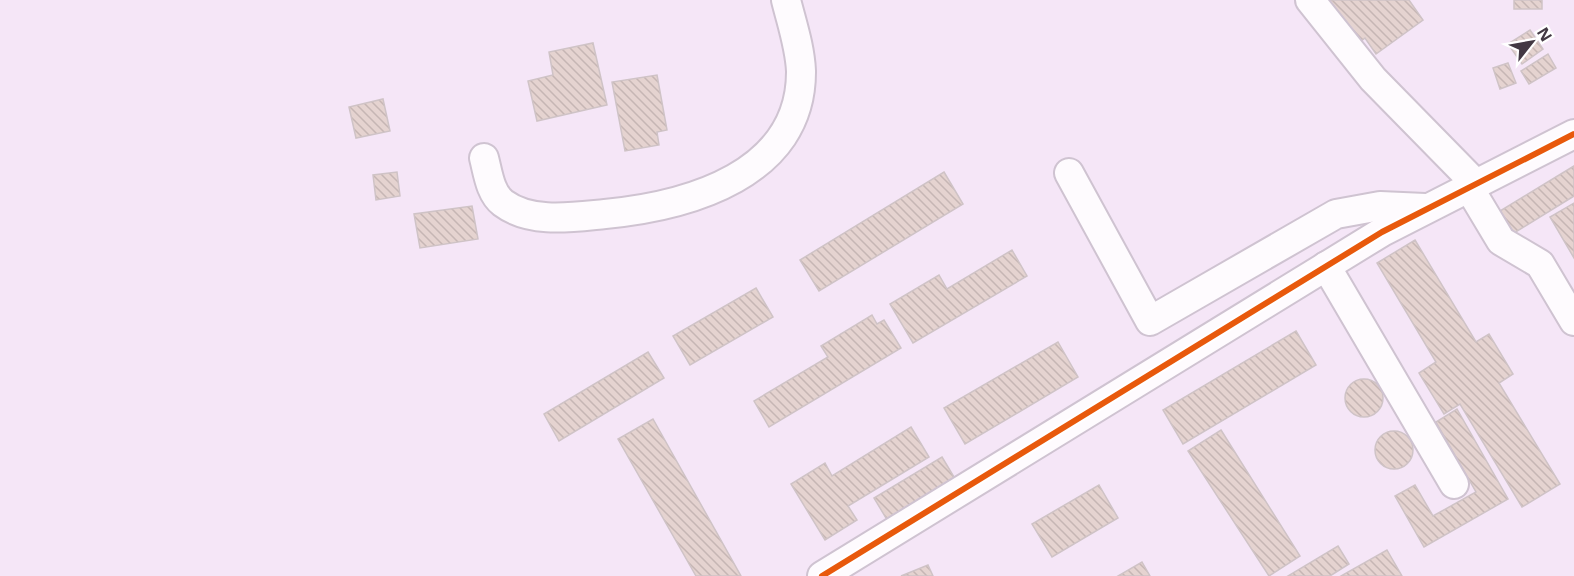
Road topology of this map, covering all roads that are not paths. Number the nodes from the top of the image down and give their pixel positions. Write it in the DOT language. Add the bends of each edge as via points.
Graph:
graph roads {
  1 [pos="786,0"];
  2 [pos="1310,0"];
  3 [pos="1574,134"];
  4 [pos="484,158"];
  5 [pos="1069,173"];
  6 [pos="1472,185"];
  7 [pos="1427,208"];
  8 [pos="1326,266"];
  9 [pos="1574,321"];
  10 [pos="1454,484"];
  11 [pos="822,576"];
  1 -- 4 [label="street" via="799,49 798,101 788,126 771,150 754,167 731,181 704,195 632,212 540,216 519,212 502,202 492,187"];
  2 -- 6 [label="street" via="1373,79"];
  3 -- 6 [label="street"];
  5 -- 7 [label="street" via="1150,321 1336,214 1380,207"];
  6 -- 7 [label="street"];
  6 -- 9 [label="street" via="1501,241 1540,264"];
  7 -- 8 [label="street"];
  8 -- 10 [label="street"];
  8 -- 11 [label="street"];
}
